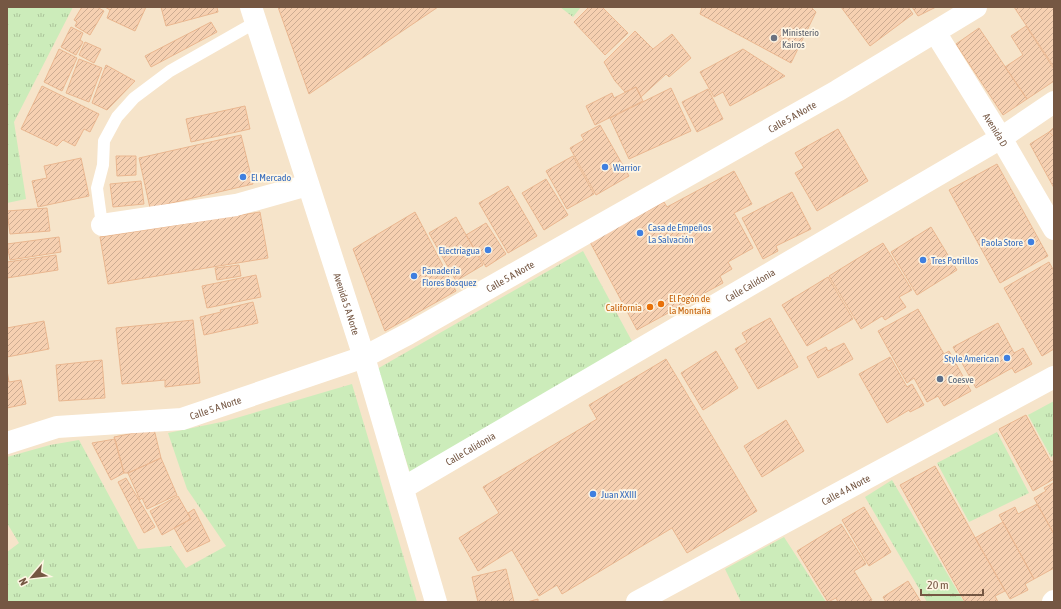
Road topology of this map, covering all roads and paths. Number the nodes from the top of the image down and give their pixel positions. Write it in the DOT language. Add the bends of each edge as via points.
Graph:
graph roads {
  1 [pos="976,7"];
  2 [pos="254,15"];
  3 [pos="935,32"];
  4 [pos="1054,102"];
  5 [pos="1002,138"];
  6 [pos="308,185"];
  7 [pos="102,224"];
  8 [pos="1054,229"];
  9 [pos="364,357"];
  10 [pos="1054,377"];
  11 [pos="7,443"];
  12 [pos="403,488"];
  13 [pos="436,602"];
  14 [pos="637,602"];
  1 -- 3 [label="street, Calle 5 A Norte"];
  2 -- 6 [label="street, Avenida 5 A Norte"];
  2 -- 7 [label="lane" via="170,71 134,98 117,117 104,141 104,165 97,188"];
  3 -- 5 [label="street, Avenida D"];
  3 -- 9 [label="street, Calle 5 A Norte" via="830,95"];
  4 -- 5 [label="street, Calle Calidonia"];
  5 -- 8 [label="street, Avenida D"];
  5 -- 12 [label="street, Calle Calidonia"];
  6 -- 7 [label="street" via="236,205"];
  6 -- 9 [label="street, Avenida 5 A Norte"];
  9 -- 11 [label="street, Calle 5 A Norte" via="182,419 57,426"];
  9 -- 12 [label="street, Avenida 5 A Norte"];
  10 -- 14 [label="street, Calle 4 A Norte"];
  12 -- 13 [label="street, Avenida 5 A Norte"];
}
